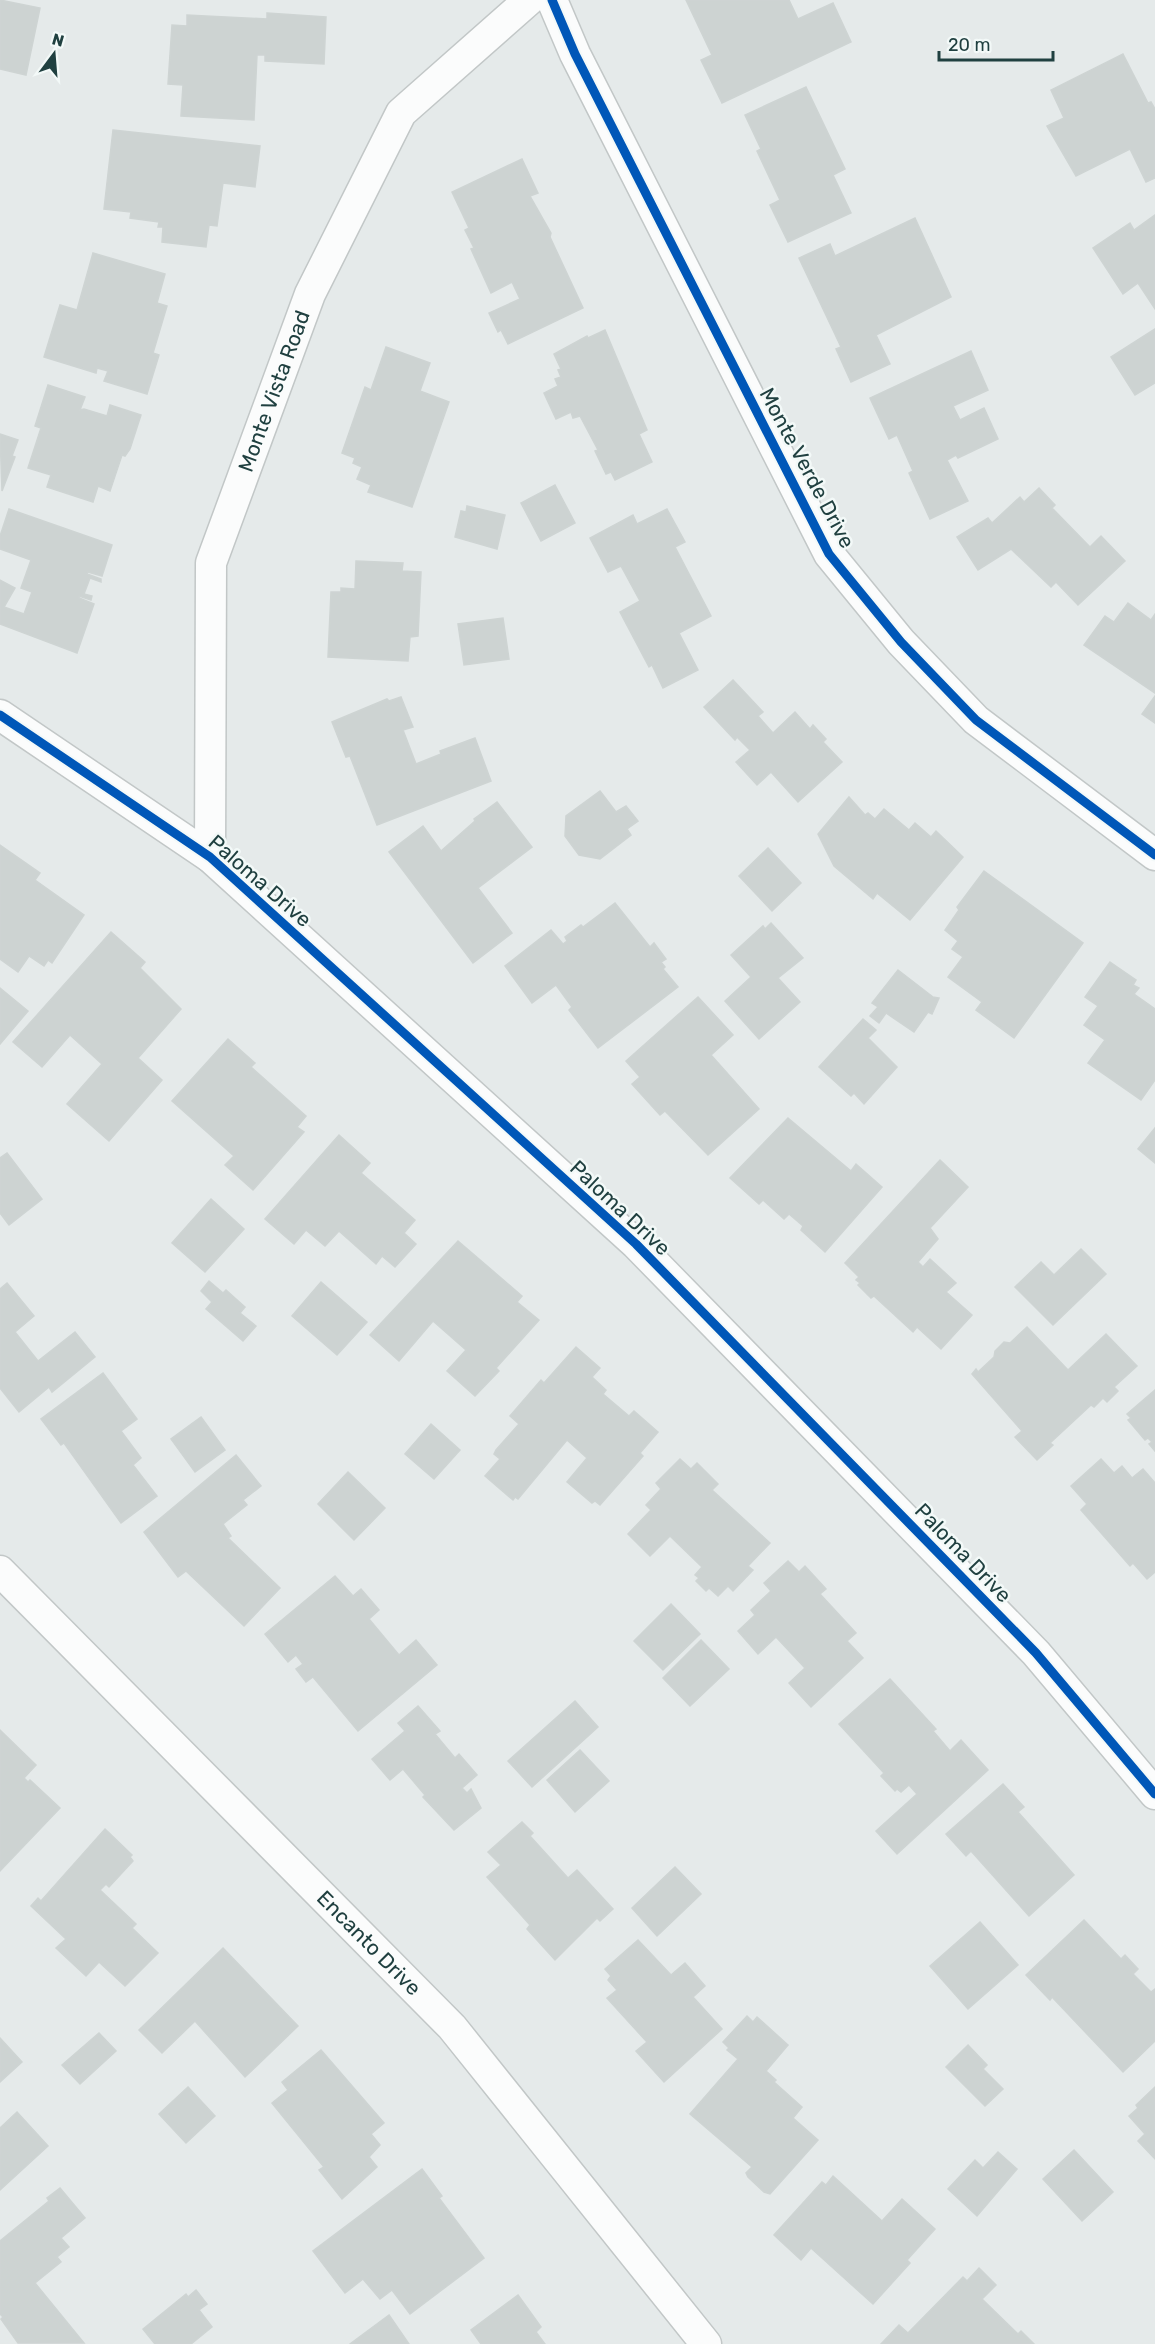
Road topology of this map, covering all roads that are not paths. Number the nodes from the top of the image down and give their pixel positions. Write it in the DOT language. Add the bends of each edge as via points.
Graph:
graph roads {
  1 [pos="529,0"];
  2 [pos="552,0"];
  3 [pos="0,716"];
  4 [pos="1155,855"];
  5 [pos="210,857"];
  6 [pos="0,1570"];
  7 [pos="1155,1794"];
  8 [pos="706,2344"];
  1 -- 5 [label="street, Monte Vista Road" via="400,113 310,294 211,563"];
  2 -- 4 [label="street, Monte Verde Drive" via="575,54 829,554 902,642 976,720"];
  3 -- 5 [label="street, Paloma Drive"];
  5 -- 7 [label="street, Paloma Drive" via="636,1244 1036,1653"];
  6 -- 8 [label="street, Encanto Drive" via="452,2027"];
}
